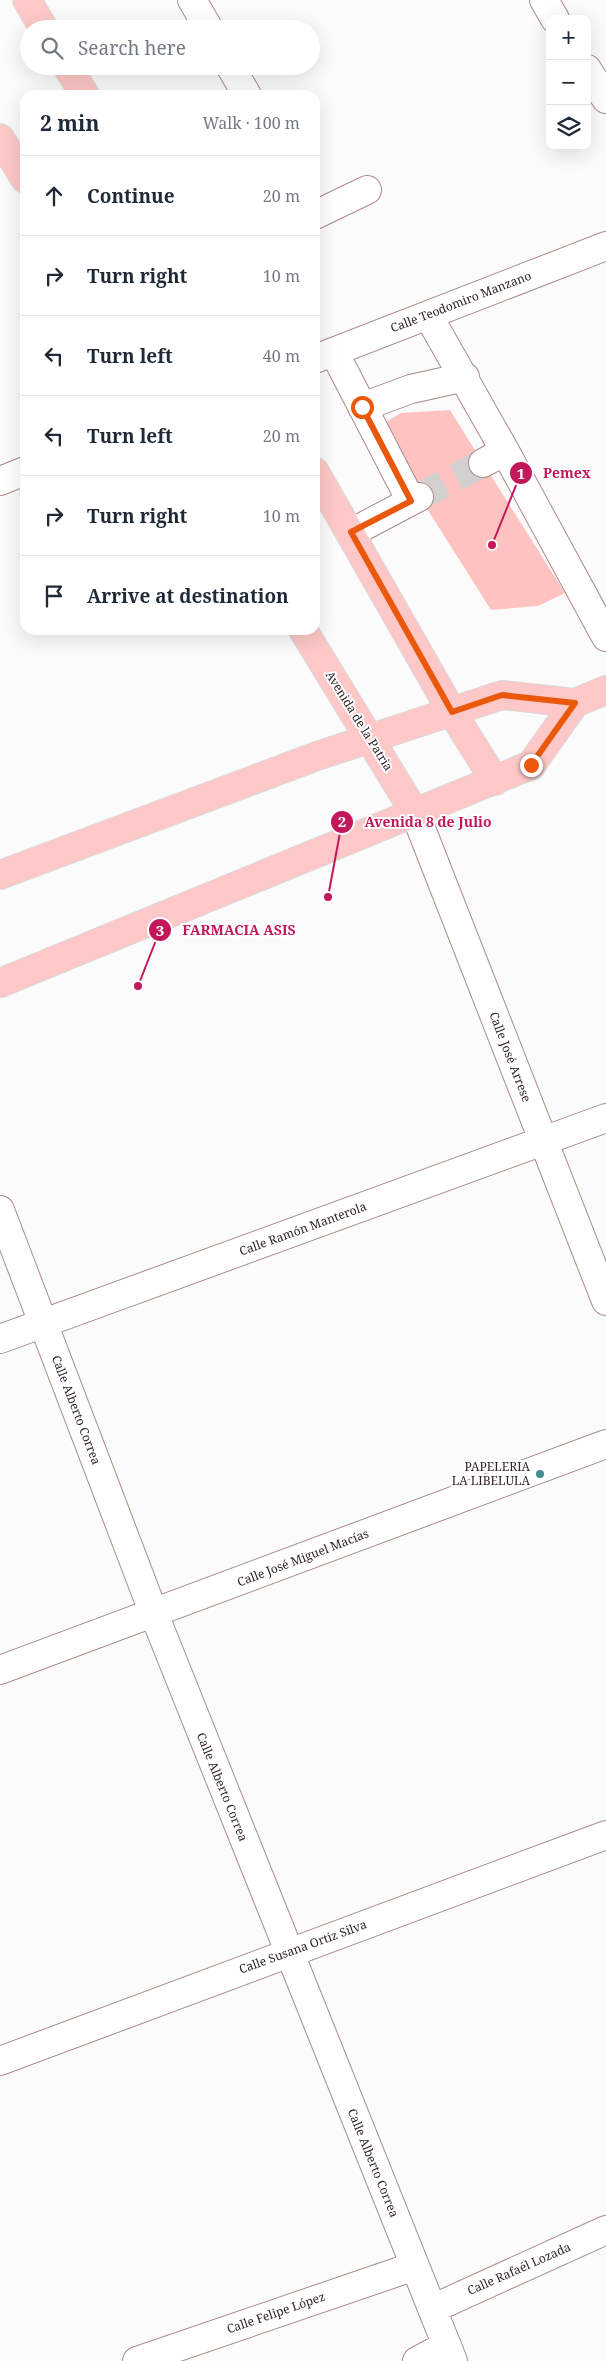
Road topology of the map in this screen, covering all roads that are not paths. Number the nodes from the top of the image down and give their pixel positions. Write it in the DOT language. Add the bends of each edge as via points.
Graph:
graph roads {
  1 [pos="27,0"];
  2 [pos="192,0"];
  3 [pos="544,0"];
  4 [pos="553,15"];
  5 [pos="39,20"];
  6 [pos="204,20"];
  7 [pos="73,75"];
  8 [pos="235,75"];
  9 [pos="591,75"];
  10 [pos="82,90"];
  11 [pos="244,90"];
  12 [pos="606,99"];
  13 [pos="0,138"];
  14 [pos="20,171"];
  15 [pos="367,190"];
  16 [pos="320,213"];
  17 [pos="606,246"];
  18 [pos="428,315"];
  19 [pos="324,355"];
  20 [pos="465,377"];
  21 [pos="362,407"];
  22 [pos="20,473"];
  23 [pos="320,480"];
  24 [pos="0,481"];
  25 [pos="351,532"];
  26 [pos="306,635"];
  27 [pos="606,638"];
  28 [pos="606,690"];
  29 [pos="575,703"];
  30 [pos="452,712"];
  31 [pos="370,738"];
  32 [pos="495,781"];
  33 [pos="415,813"];
  34 [pos="0,875"];
  35 [pos="0,983"];
  36 [pos="606,1118"];
  37 [pos="543,1142"];
  38 [pos="0,1210"];
  39 [pos="606,1301"];
  40 [pos="44,1323"];
  41 [pos="0,1339"];
  42 [pos="606,1444"];
  43 [pos="154,1614"];
  44 [pos="0,1670"];
  45 [pos="606,1835"];
  46 [pos="288,1953"];
  47 [pos="0,2061"];
  48 [pos="606,2230"];
  49 [pos="414,2266"];
  50 [pos="432,2309"];
  51 [pos="450,2353"];
  52 [pos="136,2361"];
  53 [pos="417,2361"];
  1 -- 5 [label="main road"];
  2 -- 6 [label="street"];
  3 -- 4 [label="street"];
  7 -- 10 [label="main road"];
  8 -- 11 [label="street"];
  9 -- 12 [label="street"];
  13 -- 14 [label="main road"];
  15 -- 16 [label="street"];
  17 -- 18 [label="street, Calle Teodomiro Manzano"];
  18 -- 19 [label="street, Calle Teodomiro Manzano"];
  18 -- 20 [label="street"];
  19 -- 21 [label="street"];
  20 -- 21 [label="street" via="411,389"];
  20 -- 27 [label="street" via="494,457"];
  21 -- 25 [label="street" via="415,499"];
  22 -- 24 [label="street"];
  23 -- 25 [label="main road"];
  25 -- 30 [label="main road"];
  26 -- 31 [label="main road, Avenida de la Patria"];
  28 -- 29 [label="main road"];
  29 -- 30 [label="main road" via="502,695"];
  29 -- 32 [label="main road" via="531,765"];
  30 -- 31 [label="main road"];
  30 -- 32 [label="main road"];
  31 -- 33 [label="main road, Avenida de la Patria"];
  31 -- 34 [label="main road"];
  32 -- 33 [label="main road"];
  33 -- 35 [label="main road"];
  33 -- 37 [label="street, Calle José Arrese"];
  36 -- 37 [label="street, Calle Ramón Manterola"];
  37 -- 39 [label="street, Calle José Arrese"];
  37 -- 40 [label="street, Calle Ramón Manterola"];
  38 -- 40 [label="street, Calle Alberto Correa"];
  40 -- 41 [label="street, Calle Ramón Manterola"];
  40 -- 43 [label="street, Calle Alberto Correa"];
  42 -- 43 [label="street, Calle José Miguel Macías"];
  43 -- 44 [label="street, Calle José Miguel Macías"];
  43 -- 46 [label="street, Calle Alberto Correa"];
  45 -- 46 [label="street, Calle Susana Ortiz Silva"];
  46 -- 47 [label="street, Calle Susana Ortiz Silva"];
  46 -- 49 [label="street, Calle Alberto Correa"];
  48 -- 50 [label="street, Calle Rafaél Lozada"];
  49 -- 50 [label="street, Calle Alberto Correa"];
  49 -- 52 [label="street, Calle Felipe López"];
  50 -- 51 [label="street, Calle Alberto Correa"];
  51 -- 53 [label="street"];
}
